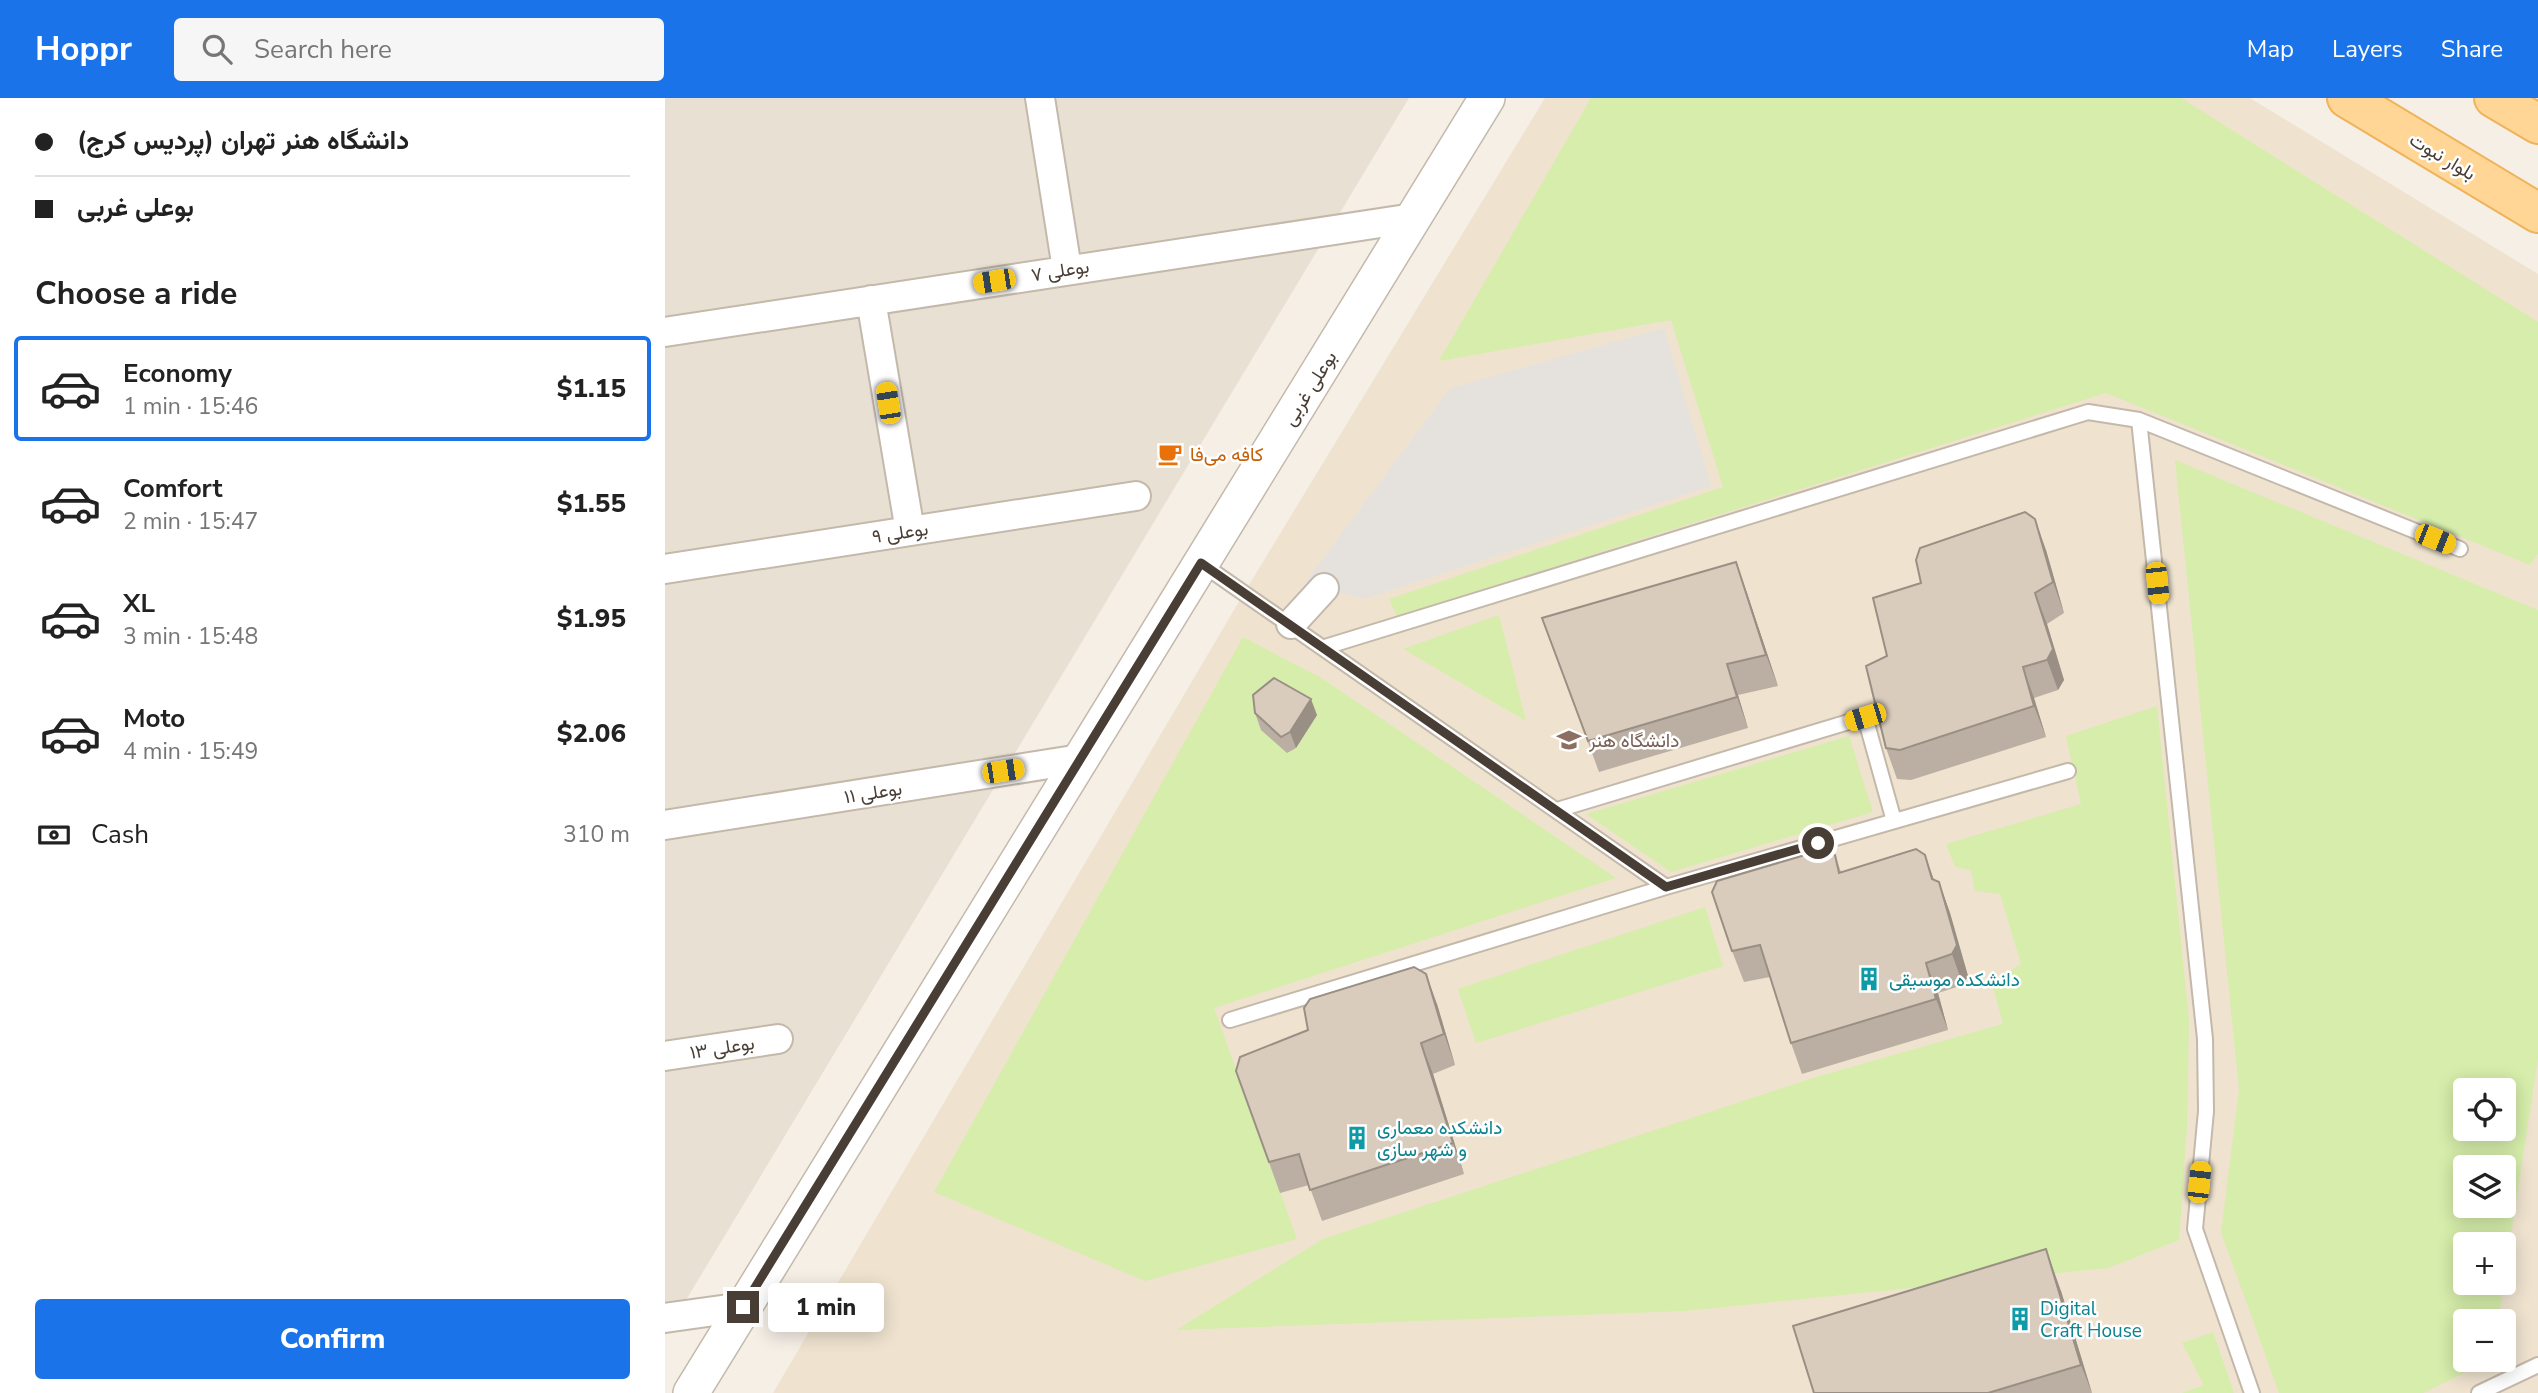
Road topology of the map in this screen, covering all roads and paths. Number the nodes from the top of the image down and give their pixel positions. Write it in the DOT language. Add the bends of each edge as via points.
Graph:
graph roads {
  1 [pos="1040,98"];
  2 [pos="1487,98"];
  3 [pos="2347,98"];
  4 [pos="2494,98"];
  5 [pos="2538,124"];
  6 [pos="2538,213"];
  7 [pos="1413,219"];
  8 [pos="1067,269"];
  9 [pos="871,300"];
  10 [pos="665,332"];
  11 [pos="2139,420"];
  12 [pos="1136,496"];
  13 [pos="909,531"];
  14 [pos="2460,549"];
  15 [pos="1201,563"];
  16 [pos="665,569"];
  17 [pos="1324,588"];
  18 [pos="1291,624"];
  19 [pos="1325,647"];
  20 [pos="1080,759"];
  21 [pos="2068,771"];
  22 [pos="1557,810"];
  23 [pos="1894,821"];
  24 [pos="665,825"];
  25 [pos="1666,887"];
  26 [pos="1230,1020"];
  27 [pos="778,1038"];
  28 [pos="665,1056"];
  29 [pos="743,1307"];
  30 [pos="665,1318"];
  31 [pos="2538,1365"];
  32 [pos="691,1393"];
  33 [pos="2252,1393"];
  34 [pos="2479,1393"];
  1 -- 8 [label="street"];
  2 -- 7 [label="street, بوعلی غربی"];
  3 -- 6 [label="main road, بلوار نبوت"];
  4 -- 5 [label="main road"];
  7 -- 8 [label="street, بوعلی ۷"];
  7 -- 15 [label="street, بوعلی غربی"];
  8 -- 9 [label="street, بوعلی ۷"];
  9 -- 10 [label="street, بوعلی ۷"];
  9 -- 13 [label="street"];
  11 -- 14 [label="lane"];
  11 -- 19 [label="lane" via="2088,412"];
  11 -- 33 [label="lane" via="2204,1039 2206,1111 2195,1230"];
  12 -- 13 [label="street, بوعلی ۹"];
  13 -- 16 [label="street, بوعلی ۹"];
  15 -- 18 [label="lane"];
  15 -- 20 [label="street, بوعلی غربی"];
  17 -- 18 [label="street"];
  18 -- 19 [label="lane"];
  19 -- 22 [label="lane"];
  20 -- 24 [label="street, بوعلی ۱۱"];
  20 -- 29 [label="street, بوعلی غربی"];
  21 -- 23 [label="lane"];
  22 -- 23 [label="lane" via="1865,717"];
  22 -- 25 [label="lane"];
  23 -- 25 [label="lane"];
  25 -- 26 [label="lane"];
  27 -- 28 [label="street, بوعلی ۱۳"];
  29 -- 30 [label="street"];
  29 -- 32 [label="street, بوعلی غربی"];
  31 -- 34 [label="lane"];
}
